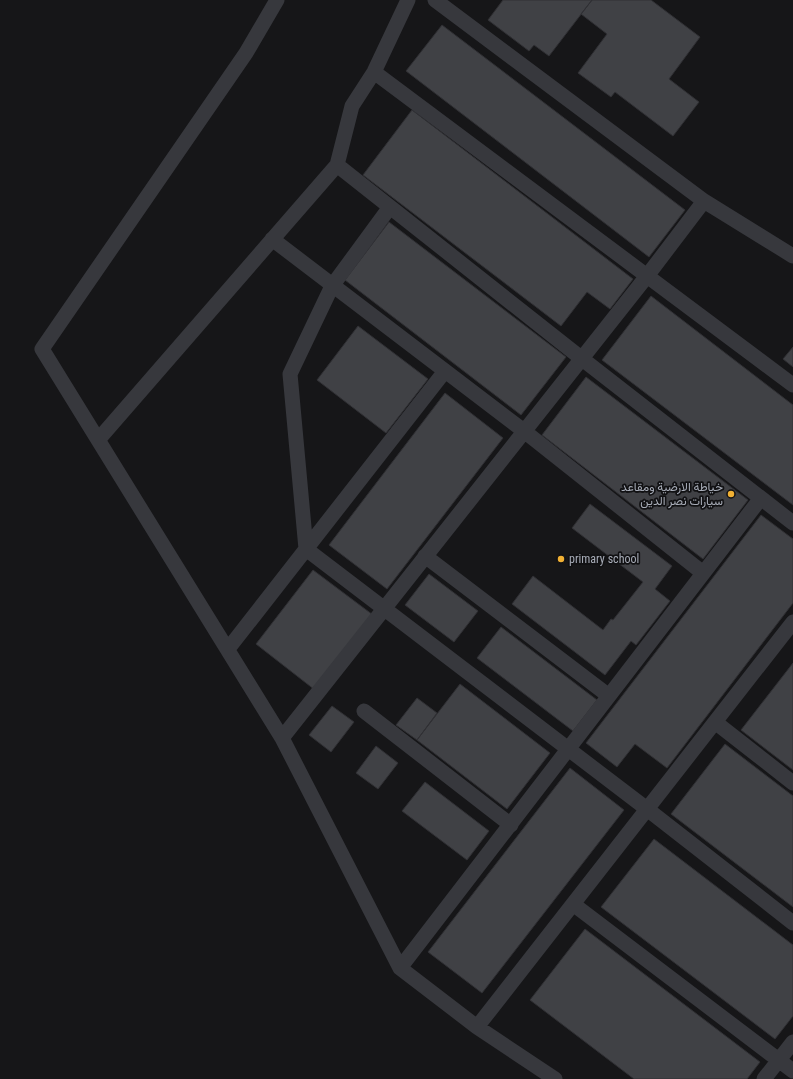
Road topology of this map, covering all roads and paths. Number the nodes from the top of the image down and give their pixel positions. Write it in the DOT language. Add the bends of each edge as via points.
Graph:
graph roads {
  1 [pos="277,0"];
  2 [pos="408,0"];
  3 [pos="435,0"];
  4 [pos="374,72"];
  5 [pos="337,165"];
  6 [pos="704,201"];
  7 [pos="390,207"];
  8 [pos="272,240"];
  9 [pos="793,256"];
  10 [pos="647,276"];
  11 [pos="332,286"];
  12 [pos="581,358"];
  13 [pos="445,371"];
  14 [pos="793,385"];
  15 [pos="524,431"];
  16 [pos="98,440"];
  17 [pos="761,498"];
  18 [pos="793,523"];
  19 [pos="306,549"];
  20 [pos="425,556"];
  21 [pos="703,573"];
  22 [pos="384,609"];
  23 [pos="793,622"];
  24 [pos="228,649"];
  25 [pos="609,696"];
  26 [pos="364,711"];
  27 [pos="715,722"];
  28 [pos="282,738"];
  29 [pos="569,750"];
  30 [pos="793,783"];
  31 [pos="647,809"];
  32 [pos="511,825"];
  33 [pos="573,904"];
  34 [pos="793,923"];
  35 [pos="400,968"];
  36 [pos="476,1027"];
  37 [pos="793,1042"];
  38 [pos="779,1060"];
  39 [pos="793,1071"];
  40 [pos="555,1079"];
  41 [pos="764,1079"];
  1 -- 16 [label="street" via="246,53 42,349"];
  2 -- 4 [label="street"];
  3 -- 6 [label="street"];
  4 -- 5 [label="street" via="352,106"];
  4 -- 10 [label="street"];
  5 -- 7 [label="street"];
  5 -- 8 [label="street"];
  6 -- 9 [label="street"];
  6 -- 10 [label="street"];
  7 -- 11 [label="street"];
  7 -- 12 [label="street"];
  8 -- 11 [label="street"];
  8 -- 16 [label="street"];
  10 -- 12 [label="street"];
  10 -- 14 [label="street"];
  11 -- 13 [label="street"];
  11 -- 19 [label="street" via="290,374"];
  12 -- 15 [label="street"];
  12 -- 17 [label="street"];
  13 -- 15 [label="street"];
  13 -- 19 [label="street"];
  15 -- 20 [label="street"];
  15 -- 21 [label="street"];
  16 -- 24 [label="street"];
  17 -- 18 [label="street"];
  17 -- 21 [label="street"];
  19 -- 22 [label="street"];
  19 -- 24 [label="street"];
  20 -- 22 [label="street"];
  20 -- 25 [label="street"];
  21 -- 25 [label="street"];
  22 -- 28 [label="street"];
  22 -- 29 [label="street"];
  23 -- 27 [label="street"];
  24 -- 28 [label="street"];
  25 -- 29 [label="street"];
  26 -- 32 [label="street"];
  27 -- 30 [label="street"];
  27 -- 31 [label="street"];
  28 -- 35 [label="street"];
  29 -- 31 [label="street"];
  29 -- 32 [label="street"];
  31 -- 33 [label="street"];
  31 -- 34 [label="street"];
  32 -- 35 [label="street"];
  33 -- 36 [label="street"];
  33 -- 38 [label="street"];
  35 -- 36 [label="street"];
  36 -- 40 [label="street"];
  37 -- 38 [label="street"];
  38 -- 39 [label="street"];
  38 -- 41 [label="street"];
}
